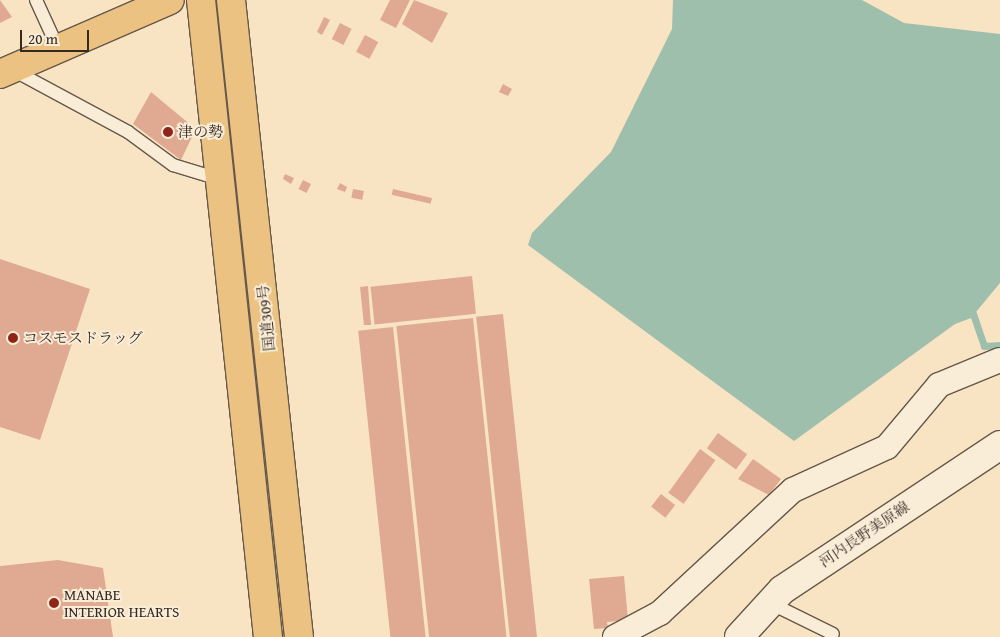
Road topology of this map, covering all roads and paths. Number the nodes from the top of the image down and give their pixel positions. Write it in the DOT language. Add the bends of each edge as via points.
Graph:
graph roads {
  1 [pos="36,0"];
  2 [pos="170,0"];
  3 [pos="201,0"];
  4 [pos="230,0"];
  5 [pos="58,48"];
  6 [pos="6,71"];
  7 [pos="220,179"];
  8 [pos="1000,360"];
  9 [pos="1000,445"];
  10 [pos="770,603"];
  11 [pos="832,634"];
  12 [pos="268,637"];
  13 [pos="299,637"];
  14 [pos="615,637"];
  15 [pos="739,637"];
  1 -- 5 [label="lane"];
  2 -- 5 [label="main road"];
  3 -- 7 [label="main road"];
  4 -- 13 [label="main road, 国道309号"];
  5 -- 6 [label="main road"];
  6 -- 7 [label="lane" via="128,132 173,165"];
  7 -- 12 [label="main road"];
  8 -- 14 [label="street" via="939,385 887,447 793,490 660,613"];
  9 -- 10 [label="main road, 河内長野美原線" via="838,550"];
  10 -- 11 [label="lane"];
  10 -- 15 [label="main road, 河内長野美原線"];
}
